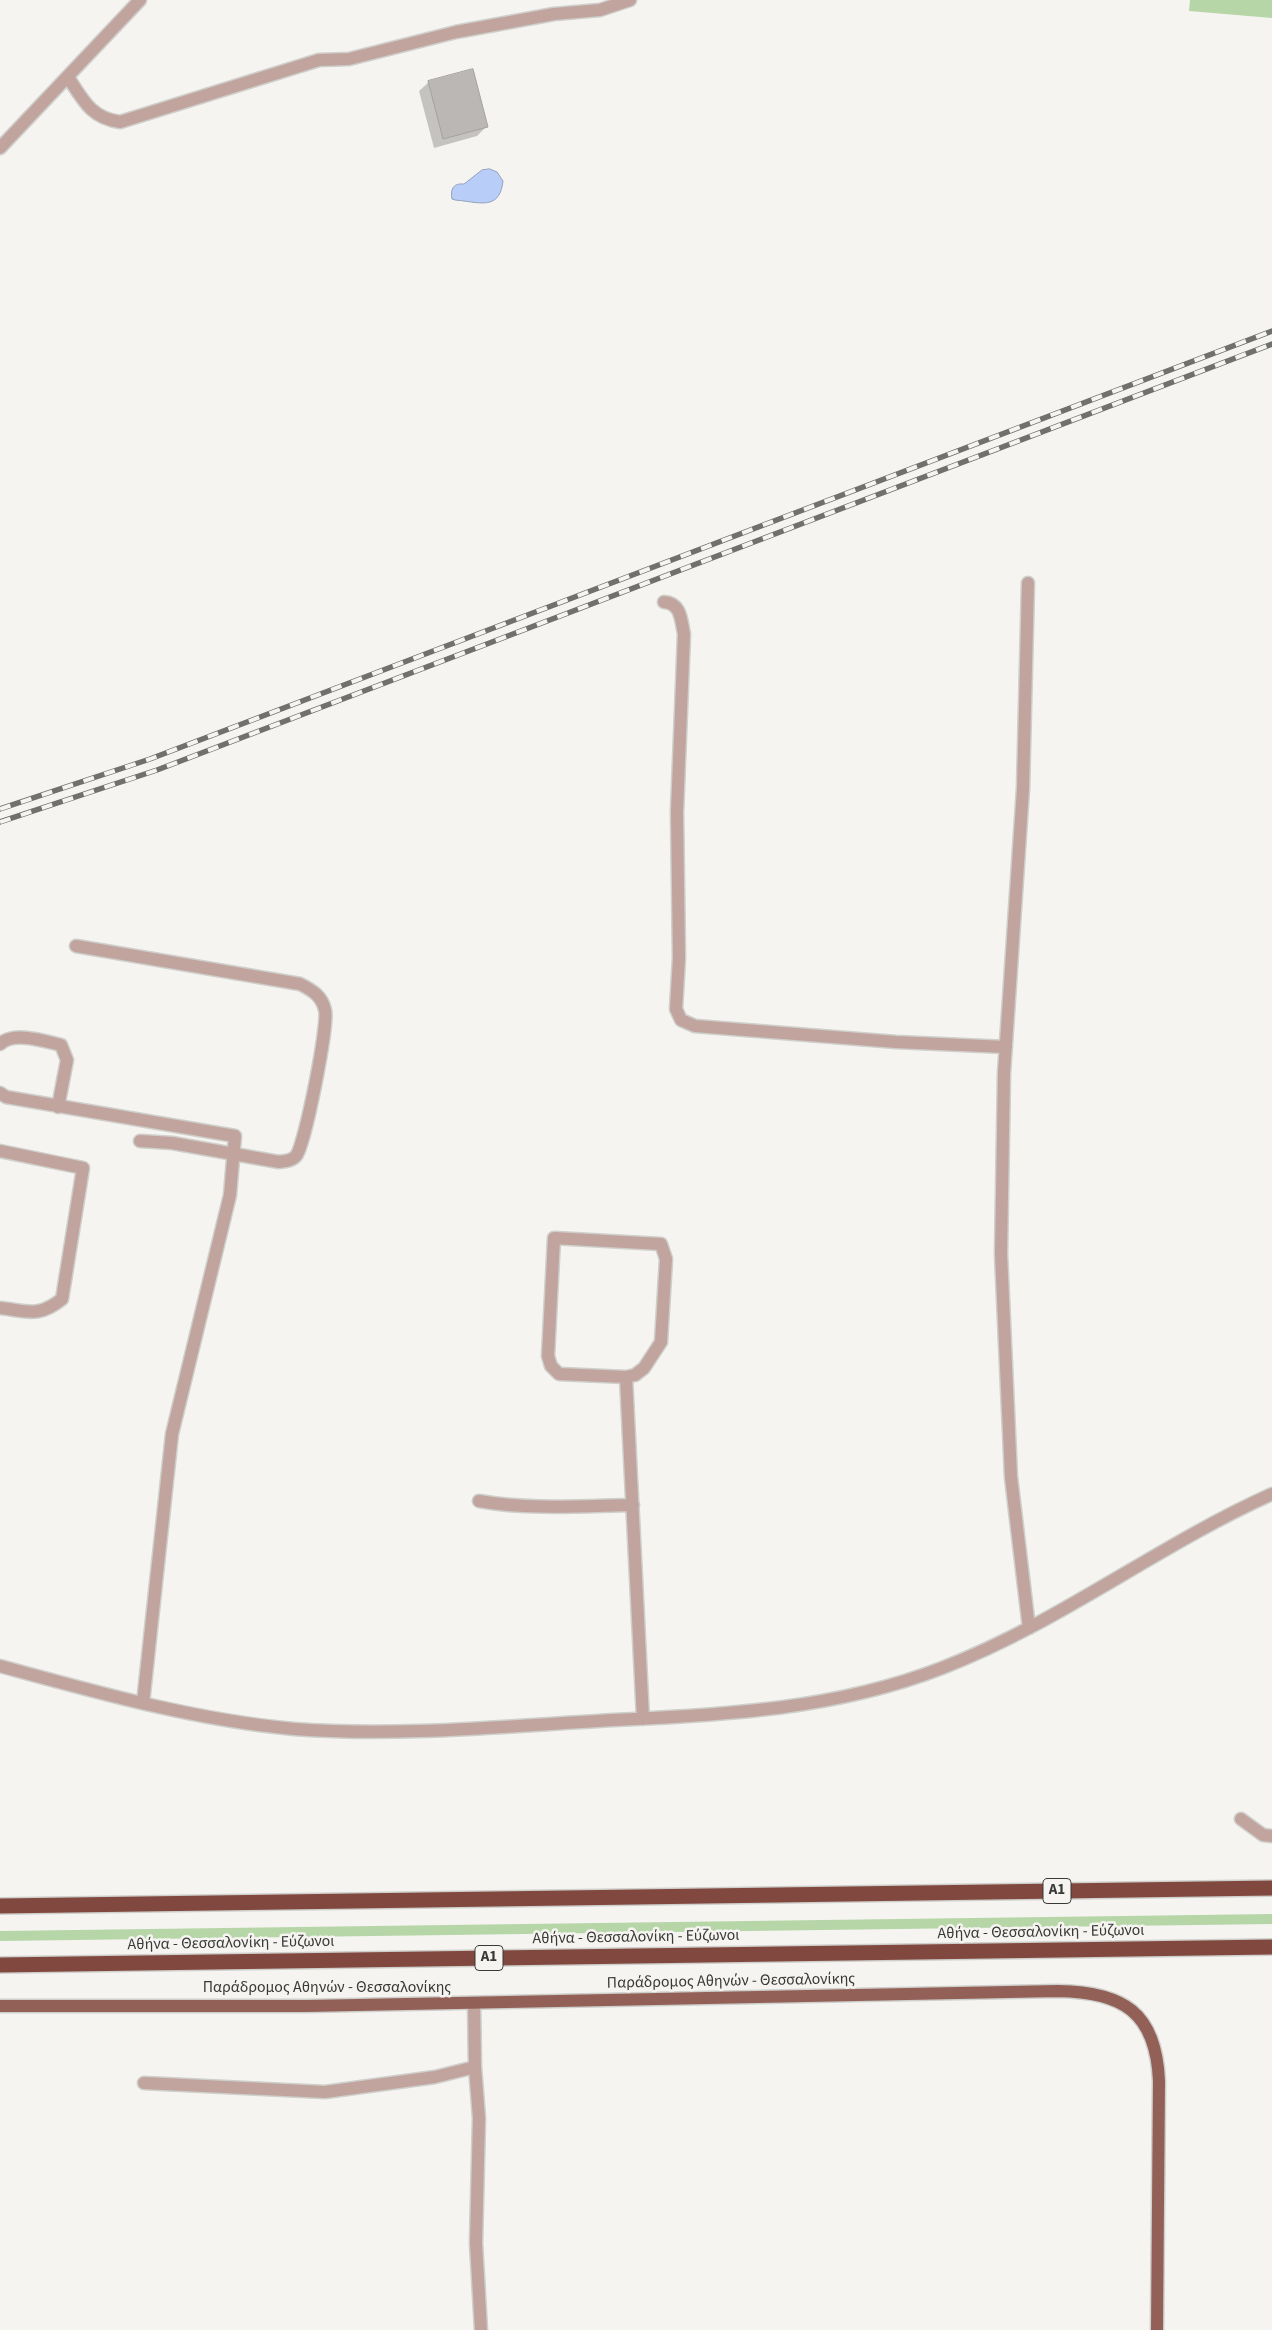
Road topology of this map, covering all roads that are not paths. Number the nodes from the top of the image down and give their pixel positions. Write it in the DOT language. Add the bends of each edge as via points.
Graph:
graph roads {
  1 [pos="140,0"];
  2 [pos="630,0"];
  3 [pos="68,77"];
  4 [pos="0,148"];
  5 [pos="1028,583"];
  6 [pos="664,602"];
  7 [pos="76,946"];
  8 [pos="0,1044"];
  9 [pos="1006,1047"];
  10 [pos="0,1092"];
  11 [pos="58,1106"];
  12 [pos="140,1141"];
  13 [pos="0,1151"];
  14 [pos="232,1155"];
  15 [pos="0,1308"];
  16 [pos="626,1377"];
  17 [pos="1272,1494"];
  18 [pos="479,1501"];
  19 [pos="632,1505"];
  20 [pos="1030,1628"];
  21 [pos="0,1666"];
  22 [pos="143,1703"];
  23 [pos="643,1719"];
  24 [pos="1241,1820"];
  25 [pos="1272,1836"];
  26 [pos="1272,1888"];
  27 [pos="0,1906"];
  28 [pos="1272,1947"];
  29 [pos="0,1965"];
  30 [pos="474,2003"];
  31 [pos="0,2006"];
  32 [pos="475,2067"];
  33 [pos="144,2083"];
  34 [pos="481,2330"];
  35 [pos="1157,2330"];
  1 -- 3 [label="street"];
  2 -- 3 [label="street" via="600,10 554,14 456,32 349,59 320,60 120,122 105,120 95,114"];
  3 -- 4 [label="street"];
  5 -- 9 [label="street" via="1023,789"];
  6 -- 9 [label="street" via="676,606 684,634 677,812 679,958 676,1009 681,1020 695,1026"];
  7 -- 14 [label="street" via="300,984 316,992 326,1010 326,1022 297,1155 279,1162"];
  8 -- 11 [label="street" via="4,1040 26,1038 61,1044 67,1060"];
  9 -- 20 [label="street" via="1002,1273 1011,1477"];
  10 -- 11 [label="street" via="6,1097"];
  11 -- 14 [label="street" via="235,1136"];
  12 -- 14 [label="street" via="172,1143"];
  13 -- 15 [label="street" via="84,1168 62,1299 48,1310 38,1312"];
  14 -- 22 [label="street" via="230,1195 172,1434"];
  16 -- 16 [label="street" via="644,1368 661,1342 666,1259 661,1244 554,1238 548,1356 551,1366 559,1374"];
  16 -- 19 [label="street"];
  17 -- 20 [label="street" via="1205,1527"];
  18 -- 19 [label="street" via="549,1507"];
  19 -- 23 [label="street"];
  20 -- 23 [label="street" via="941,1669 857,1694 768,1710"];
  21 -- 22 [label="street"];
  22 -- 23 [label="street" via="232,1721 294,1729 381,1732"];
  24 -- 25 [label="street" via="1263,1835"];
  26 -- 27 [label="highway, Α1"];
  28 -- 29 [label="highway, Αθήνα - Θεσσαλονίκη - Εύζωνοι / Α1"];
  30 -- 31 [label="main road, Παράδρομος Αθηνών - Θεσσαλονίκης"];
  30 -- 32 [label="street"];
  30 -- 35 [label="main road, Παράδρομος Αθηνών - Θεσσαλονίκης" via="1058,1991 1092,1993 1121,2003 1136,2014 1150,2034 1159,2069"];
  32 -- 33 [label="street" via="435,2077 325,2092"];
  32 -- 34 [label="street" via="479,2118 476,2243"];
}
